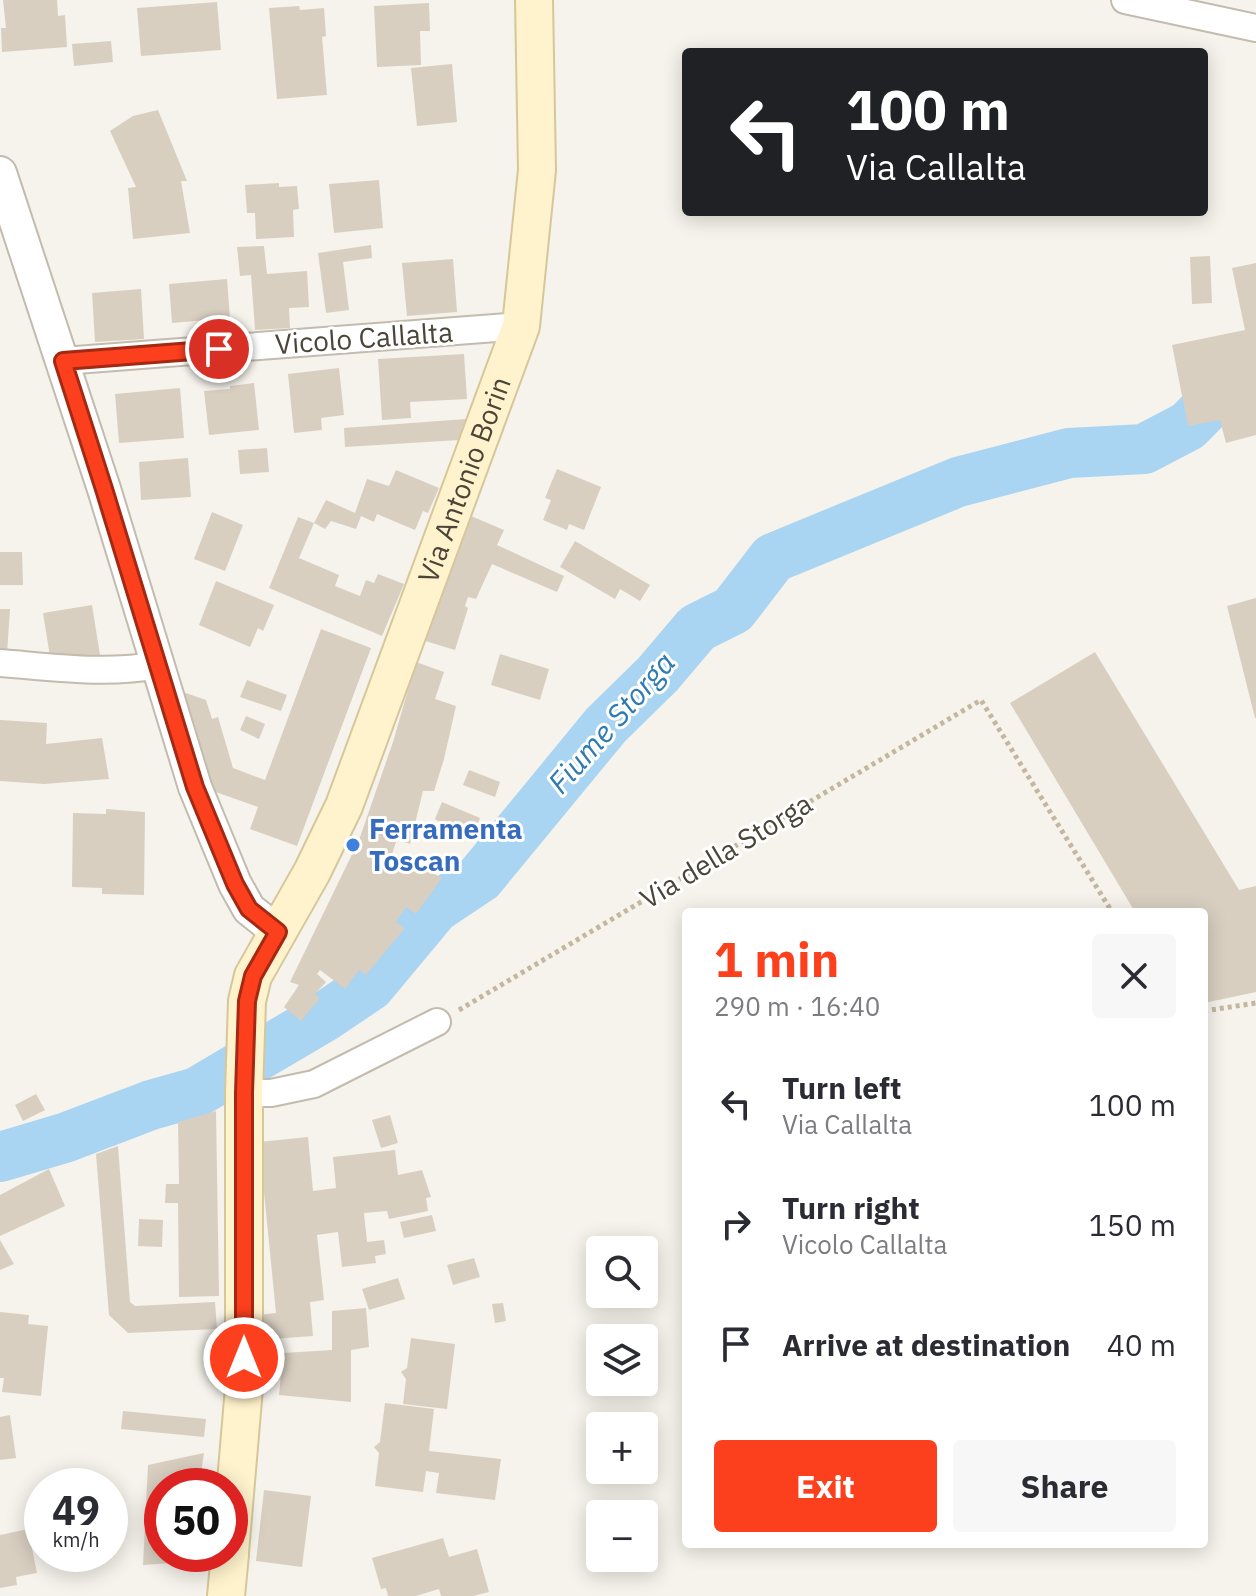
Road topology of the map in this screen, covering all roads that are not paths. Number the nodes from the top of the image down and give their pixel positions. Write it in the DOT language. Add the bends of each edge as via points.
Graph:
graph roads {
  1 [pos="534,0"];
  2 [pos="1125,0"];
  3 [pos="1256,28"];
  4 [pos="0,173"];
  5 [pos="521,326"];
  6 [pos="63,361"];
  7 [pos="0,663"];
  8 [pos="158,665"];
  9 [pos="278,932"];
  10 [pos="437,1022"];
  11 [pos="244,1091"];
  12 [pos="237,1468"];
  13 [pos="228,1572"];
  14 [pos="226,1596"];
  1 -- 5 [label="main road, Via Antonio Borin" via="537,170"];
  2 -- 3 [label="street"];
  4 -- 6 [label="street"];
  5 -- 6 [label="street, Vicolo Callalta"];
  5 -- 9 [label="main road, Via Antonio Borin" via="344,806"];
  6 -- 8 [label="street"];
  7 -- 8 [label="street" via="73,669"];
  8 -- 9 [label="street" via="195,787 235,884 249,909"];
  9 -- 11 [label="main road, Via Antonio Borin" via="253,976 247,1001"];
  10 -- 11 [label="street" via="314,1084 271,1093"];
  11 -- 12 [label="main road, Via Antonio Borin" via="244,1388"];
  13 -- 14 [label="main road, Via Antonio Borin"];
}
